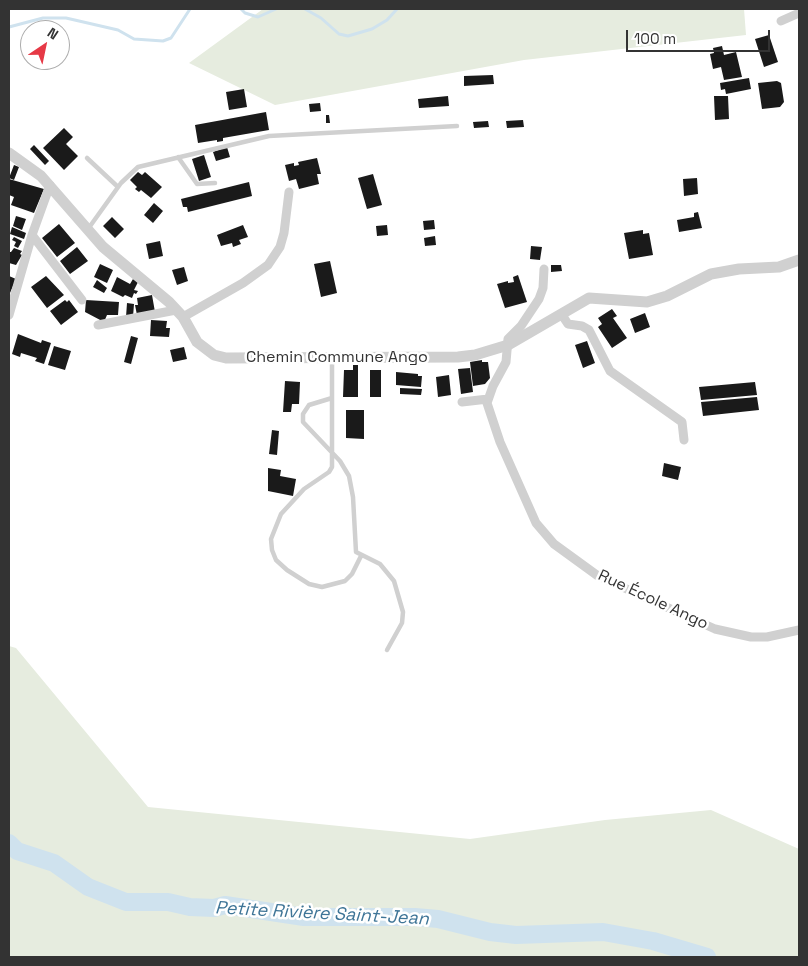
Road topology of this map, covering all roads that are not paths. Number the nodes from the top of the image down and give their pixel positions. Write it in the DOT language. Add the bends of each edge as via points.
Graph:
graph roads {
  1 [pos="799,13"];
  2 [pos="781,21"];
  3 [pos="457,126"];
  4 [pos="9,153"];
  5 [pos="178,157"];
  6 [pos="87,158"];
  7 [pos="215,183"];
  8 [pos="50,185"];
  9 [pos="118,187"];
  10 [pos="289,192"];
  11 [pos="88,230"];
  12 [pos="32,236"];
  13 [pos="799,260"];
  14 [pos="544,269"];
  15 [pos="82,300"];
  16 [pos="180,314"];
  17 [pos="9,315"];
  18 [pos="562,315"];
  19 [pos="98,325"];
  20 [pos="508,345"];
  21 [pos="332,357"];
  22 [pos="332,398"];
  23 [pos="488,399"];
  24 [pos="462,402"];
  25 [pos="689,416"];
  26 [pos="682,422"];
  27 [pos="684,440"];
  28 [pos="333,456"];
  29 [pos="361,556"];
  30 [pos="799,630"];
  31 [pos="387,650"];
  1 -- 2 [label="street"];
  3 -- 5 [label="lane" via="269,136"];
  4 -- 8 [label="street, Chemin Commune Ango"];
  5 -- 7 [label="lane" via="197,184"];
  5 -- 9 [label="lane" via="138,167"];
  6 -- 9 [label="lane"];
  8 -- 11 [label="street, Chemin Commune Ango"];
  8 -- 12 [label="street"];
  9 -- 11 [label="lane"];
  10 -- 16 [label="street" via="280,247 268,265 243,283"];
  11 -- 16 [label="street, Chemin Commune Ango"];
  12 -- 15 [label="street"];
  12 -- 17 [label="street"];
  13 -- 18 [label="street, Chemin Commune Ango" via="779,267 711,274 667,296 647,302 589,298"];
  14 -- 20 [label="street" via="540,299 508,339"];
  16 -- 19 [label="street"];
  16 -- 21 [label="street, Chemin Commune Ango" via="197,342 214,355 226,358"];
  18 -- 20 [label="street, Chemin Commune Ango"];
  18 -- 26 [label="street" via="568,324 589,330 610,372"];
  20 -- 21 [label="street, Chemin Commune Ango" via="458,358"];
  20 -- 23 [label="street" via="506,362"];
  21 -- 22 [label="lane"];
  22 -- 28 [label="lane"];
  22 -- 28 [label="lane" via="310,405 303,414 303,422"];
  23 -- 24 [label="street"];
  23 -- 30 [label="street, Rue École Ango" via="491,419 530,512 544,533 565,552 598,576 715,629 750,637"];
  25 -- 26 [label="street"];
  26 -- 27 [label="street"];
  28 -- 29 [label="lane" via="349,476 354,545"];
  28 -- 29 [label="lane" via="329,472 304,489 281,514 273,533 272,550 276,560 287,570 309,584 322,587 345,581"];
  29 -- 31 [label="lane" via="380,564 388,572 400,598 402,623"];
}
